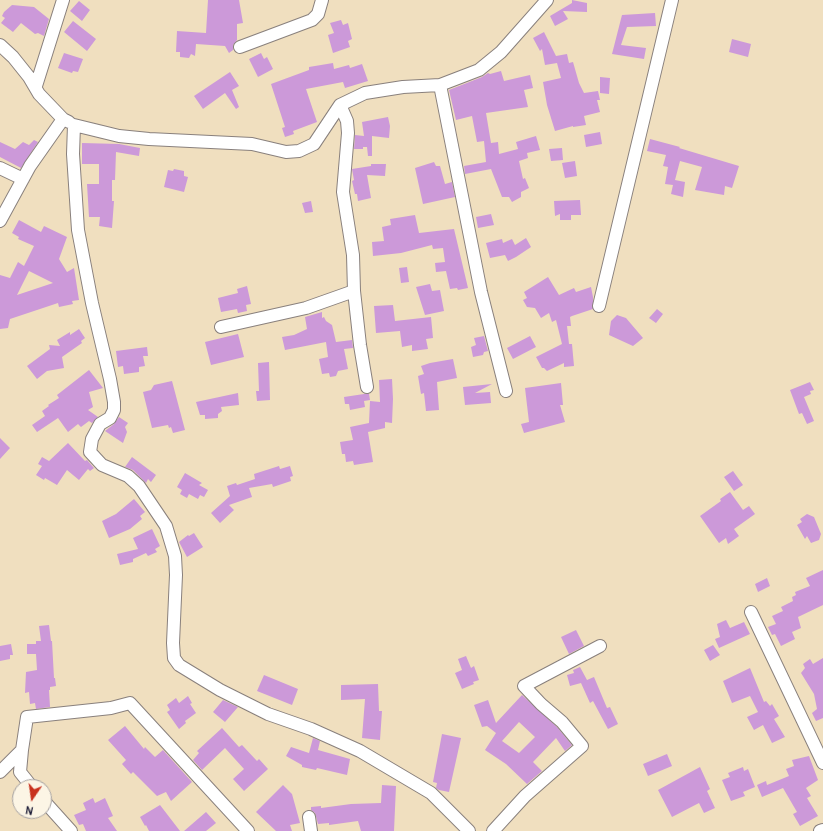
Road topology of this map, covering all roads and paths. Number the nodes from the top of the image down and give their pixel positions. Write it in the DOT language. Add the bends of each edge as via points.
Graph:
graph roads {
  1 [pos="63,0"];
  2 [pos="322,0"];
  3 [pos="547,0"];
  4 [pos="672,0"];
  5 [pos="0,45"];
  6 [pos="240,47"];
  7 [pos="440,85"];
  8 [pos="36,86"];
  9 [pos="340,105"];
  10 [pos="63,119"];
  11 [pos="74,125"];
  12 [pos="0,168"];
  13 [pos="24,179"];
  14 [pos="0,221"];
  15 [pos="354,290"];
  16 [pos="599,306"];
  17 [pos="221,326"];
  18 [pos="367,387"];
  19 [pos="506,391"];
  20 [pos="751,612"];
  21 [pos="600,646"];
  22 [pos="22,750"];
  23 [pos="823,763"];
  24 [pos="0,772"];
  25 [pos="26,779"];
  26 [pos="52,810"];
  27 [pos="309,818"];
  28 [pos="71,831"];
  29 [pos="248,831"];
  30 [pos="311,831"];
  31 [pos="469,831"];
  32 [pos="492,831"];
  1 -- 8 [label="street"];
  2 -- 6 [label="street" via="318,14 312,20"];
  3 -- 7 [label="street" via="501,52 479,70"];
  4 -- 16 [label="street"];
  5 -- 8 [label="street"];
  7 -- 9 [label="street" via="365,93"];
  7 -- 19 [label="street" via="481,292"];
  8 -- 10 [label="street" via="39,94"];
  9 -- 11 [label="street" via="314,144 299,151 286,152 252,144 119,136"];
  9 -- 15 [label="street" via="347,121 348,133 344,192 353,255"];
  10 -- 11 [label="street"];
  10 -- 13 [label="street" via="30,166"];
  11 -- 31 [label="street" via="73,154 78,230 114,402 110,418 100,424 92,439 90,452 102,465 128,476 139,486 166,526 175,556 174,658 179,665 220,690 268,714 360,751 430,793"];
  12 -- 13 [label="street"];
  13 -- 14 [label="street"];
  15 -- 17 [label="street" via="306,308"];
  15 -- 18 [label="street"];
  20 -- 23 [label="street"];
  21 -- 32 [label="street" via="524,686 562,722 582,746 525,796"];
  22 -- 24 [label="street"];
  22 -- 25 [label="street" via="20,772"];
  22 -- 29 [label="street" via="27,717 111,708 130,703"];
  26 -- 28 [label="street"];
  27 -- 30 [label="street"];
}
